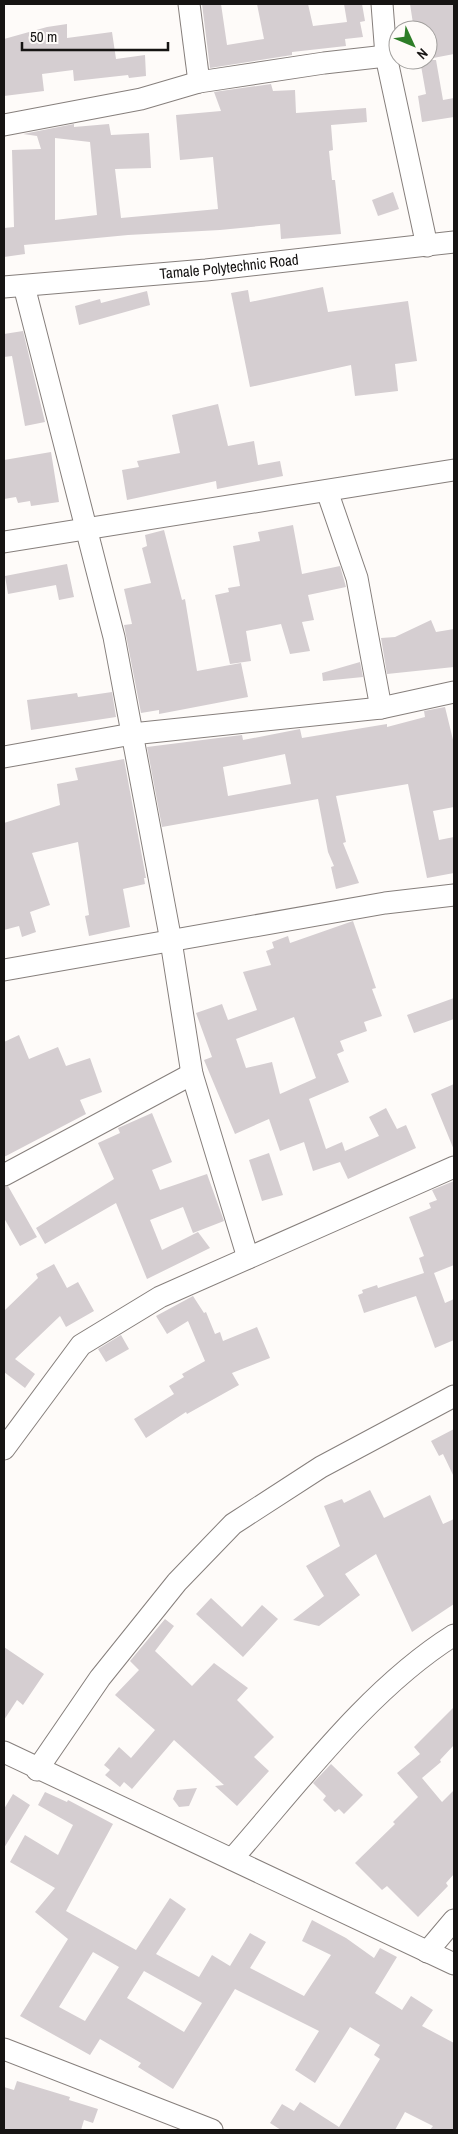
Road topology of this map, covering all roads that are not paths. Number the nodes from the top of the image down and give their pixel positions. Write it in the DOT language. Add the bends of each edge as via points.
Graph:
graph roads {
  1 [pos="190,4"];
  2 [pos="382,4"];
  3 [pos="386,56"];
  4 [pos="199,82"];
  5 [pos="4,125"];
  6 [pos="454,242"];
  7 [pos="427,246"];
  8 [pos="14,286"];
  9 [pos="454,470"];
  10 [pos="328,491"];
  11 [pos="88,528"];
  12 [pos="4,542"];
  13 [pos="454,692"];
  14 [pos="380,708"];
  15 [pos="132,734"];
  16 [pos="4,757"];
  17 [pos="454,895"];
  18 [pos="172,941"];
  19 [pos="4,970"];
  20 [pos="192,1074"];
  21 [pos="454,1167"];
  22 [pos="4,1175"];
  23 [pos="248,1258"];
  24 [pos="454,1396"];
  25 [pos="4,1449"];
  26 [pos="454,1635"];
  27 [pos="4,1752"];
  28 [pos="37,1770"];
  29 [pos="232,1859"];
  30 [pos="454,1920"];
  31 [pos="427,1952"];
  32 [pos="454,1964"];
  33 [pos="4,2048"];
  34 [pos="212,2130"];
  1 -- 4 [label="street"];
  2 -- 3 [label="street"];
  3 -- 4 [label="street"];
  3 -- 7 [label="street"];
  4 -- 5 [label="street" via="141,99"];
  6 -- 7 [label="street, Tamale Polytechnic Road"];
  7 -- 8 [label="street, Tamale Polytechnic Road" via="206,270"];
  8 -- 11 [label="street"];
  9 -- 10 [label="street"];
  10 -- 11 [label="street"];
  10 -- 14 [label="street" via="357,578"];
  11 -- 12 [label="street"];
  11 -- 15 [label="street" via="114,637"];
  13 -- 14 [label="street"];
  14 -- 15 [label="street"];
  15 -- 16 [label="street"];
  15 -- 18 [label="street"];
  17 -- 18 [label="street" via="385,903"];
  18 -- 19 [label="street"];
  18 -- 20 [label="street"];
  20 -- 22 [label="street"];
  20 -- 23 [label="street"];
  21 -- 23 [label="street"];
  23 -- 25 [label="street" via="160,1297 81,1345"];
  24 -- 28 [label="street" via="321,1467 233,1524 165,1596 100,1678"];
  26 -- 29 [label="street" via="393,1681 363,1710"];
  27 -- 28 [label="street"];
  28 -- 29 [label="street"];
  29 -- 31 [label="street"];
  30 -- 31 [label="street"];
  31 -- 32 [label="street"];
  33 -- 34 [label="street"];
}
